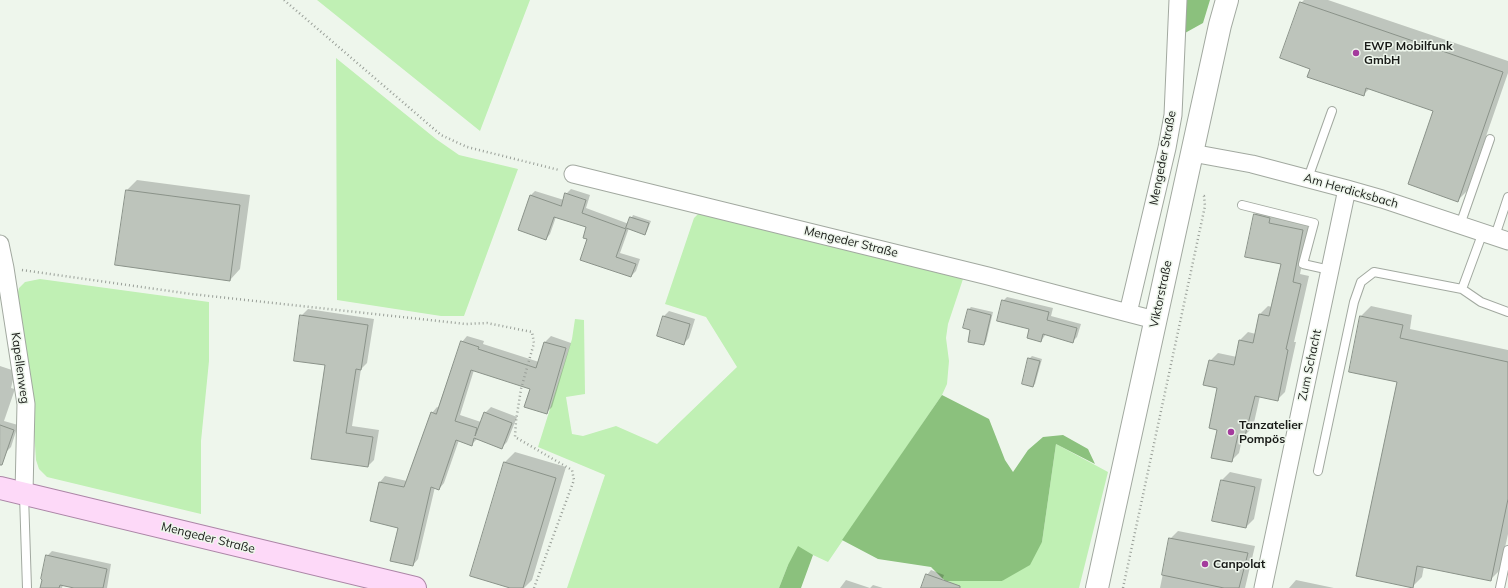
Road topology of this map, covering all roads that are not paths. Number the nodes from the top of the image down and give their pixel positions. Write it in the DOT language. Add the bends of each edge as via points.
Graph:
graph roads {
  1 [pos="1178,0"];
  2 [pos="1227,0"];
  3 [pos="1332,110"];
  4 [pos="1490,139"];
  5 [pos="1192,153"];
  6 [pos="573,174"];
  7 [pos="1308,178"];
  8 [pos="1347,189"];
  9 [pos="1508,197"];
  10 [pos="1242,205"];
  11 [pos="1460,224"];
  12 [pos="1495,236"];
  13 [pos="0,244"];
  14 [pos="1330,270"];
  15 [pos="1462,289"];
  16 [pos="1508,312"];
  17 [pos="1128,313"];
  18 [pos="1155,320"];
  19 [pos="1318,471"];
  20 [pos="0,488"];
  21 [pos="24,494"];
  22 [pos="1508,550"];
  23 [pos="27,588"];
  24 [pos="415,588"];
  25 [pos="1097,588"];
  26 [pos="1263,588"];
  27 [pos="1500,588"];
  1 -- 17 [label="street, Mengeder Straße" via="1173,115"];
  2 -- 5 [label="main road, Viktorstraße"];
  3 -- 7 [label="lane"];
  4 -- 11 [label="lane"];
  5 -- 7 [label="street, Am Herdicksbach"];
  5 -- 18 [label="main road, Viktorstraße"];
  6 -- 17 [label="street, Mengeder Straße"];
  7 -- 8 [label="street, Am Herdicksbach"];
  8 -- 11 [label="street, Am Herdicksbach"];
  8 -- 14 [label="street, Zum Schacht"];
  9 -- 12 [label="lane"];
  10 -- 14 [label="lane" via="1314,223 1304,264"];
  11 -- 12 [label="street, Am Herdicksbach"];
  12 -- 15 [label="lane"];
  13 -- 21 [label="street, Kapellenweg" via="26,404"];
  14 -- 26 [label="street, Zum Schacht"];
  15 -- 16 [label="lane" via="1482,302"];
  15 -- 19 [label="lane" via="1374,272 1361,282 1354,302"];
  17 -- 18 [label="street, Mengeder Straße"];
  18 -- 25 [label="main road, Viktorstraße"];
  20 -- 21 [label="main road, Mengeder Straße"];
  21 -- 23 [label="lane"];
  21 -- 24 [label="main road, Mengeder Straße"];
  22 -- 27 [label="lane"];
}
